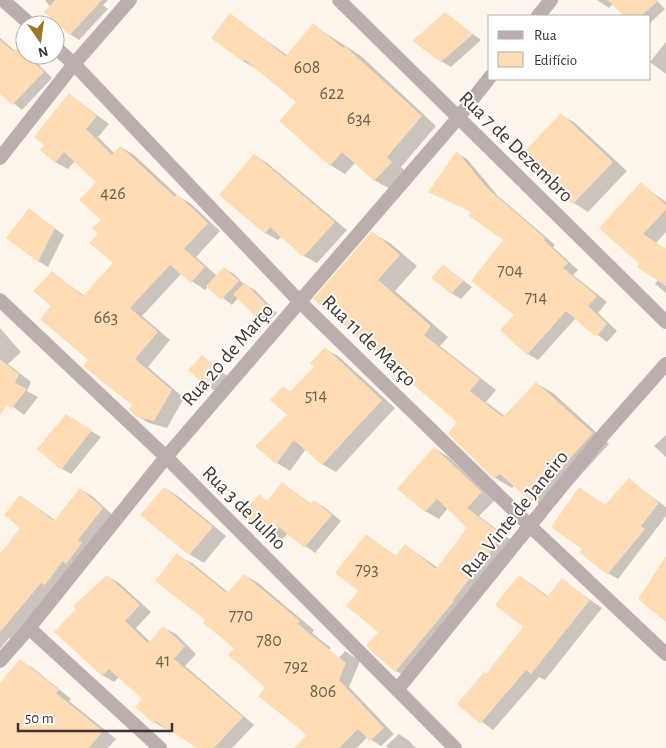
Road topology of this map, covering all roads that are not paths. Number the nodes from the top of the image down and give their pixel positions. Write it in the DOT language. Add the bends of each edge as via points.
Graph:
graph roads {
  1 [pos="3,0"];
  2 [pos="130,0"];
  3 [pos="339,0"];
  4 [pos="551,0"];
  5 [pos="20,15"];
  6 [pos="539,15"];
  7 [pos="65,56"];
  8 [pos="74,64"];
  9 [pos="488,80"];
  10 [pos="458,118"];
  11 [pos="0,158"];
  12 [pos="0,300"];
  13 [pos="300,302"];
  14 [pos="666,322"];
  15 [pos="666,364"];
  16 [pos="166,457"];
  17 [pos="531,527"];
  18 [pos="29,628"];
  19 [pos="666,654"];
  20 [pos="0,661"];
  21 [pos="396,690"];
  22 [pos="160,748"];
  23 [pos="455,748"];
  1 -- 5 [label="street"];
  2 -- 8 [label="street"];
  3 -- 10 [label="street, Rua 7 de Dezembro"];
  4 -- 6 [label="street"];
  7 -- 8 [label="street, Rua 11 de Março"];
  8 -- 11 [label="street"];
  8 -- 13 [label="street, Rua 11 de Março"];
  9 -- 10 [label="street, Rua 20 de Março"];
  10 -- 13 [label="street, Rua 20 de Março"];
  10 -- 14 [label="street, Rua 7 de Dezembro"];
  12 -- 16 [label="street, Rua 3 de Julho"];
  13 -- 16 [label="street, Rua 20 de Março"];
  13 -- 17 [label="street, Rua 11 de Março"];
  15 -- 17 [label="street, Rua Vinte de Janeiro" via="604,434"];
  16 -- 18 [label="street, Rua 20 de Março"];
  16 -- 21 [label="street, Rua 3 de Julho"];
  17 -- 19 [label="street, Rua 11 de Março"];
  17 -- 21 [label="street, Rua Vinte de Janeiro"];
  18 -- 20 [label="street, Rua 20 de Março"];
  18 -- 22 [label="street"];
  21 -- 23 [label="street, Rua 3 de Julho"];
}
